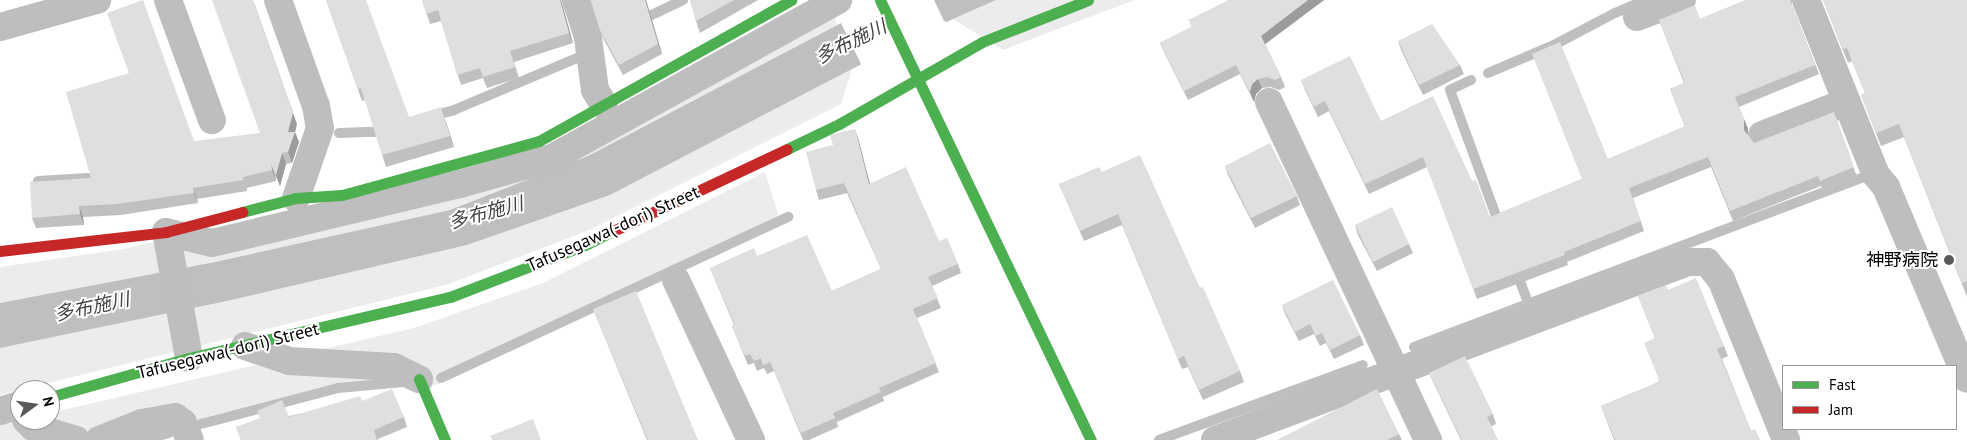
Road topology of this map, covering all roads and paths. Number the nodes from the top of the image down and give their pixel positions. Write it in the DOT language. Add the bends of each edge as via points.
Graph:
graph roads {
  1 [pos="97,0"];
  2 [pos="168,0"];
  3 [pos="278,0"];
  4 [pos="576,0"];
  5 [pos="792,0"];
  6 [pos="838,0"];
  7 [pos="880,0"];
  8 [pos="1088,0"];
  9 [pos="1682,0"];
  10 [pos="1806,0"];
  11 [pos="59,5"];
  12 [pos="1637,17"];
  13 [pos="0,26"];
  14 [pos="916,79"];
  15 [pos="1269,102"];
  16 [pos="1846,102"];
  17 [pos="604,105"];
  18 [pos="212,120"];
  19 [pos="1762,134"];
  20 [pos="296,198"];
  21 [pos="166,232"];
  22 [pos="0,251"];
  23 [pos="676,280"];
  24 [pos="244,346"];
  25 [pos="189,358"];
  26 [pos="1396,372"];
  27 [pos="419,379"];
  28 [pos="1967,379"];
  29 [pos="60,394"];
  30 [pos="43,430"];
  31 [pos="76,440"];
  32 [pos="99,440"];
  33 [pos="190,440"];
  34 [pos="445,440"];
  35 [pos="752,440"];
  36 [pos="1091,440"];
  37 [pos="1215,440"];
  38 [pos="1428,440"];
  39 [pos="1786,440"];
  1 -- 11 [label="street"];
  2 -- 18 [label="street"];
  3 -- 20 [label="street" via="316,106 320,128"];
  4 -- 17 [label="street" via="588,38 595,90"];
  5 -- 17 [label="street"];
  6 -- 21 [label="street" via="552,158 460,184 212,243"];
  7 -- 14 [label="street"];
  8 -- 14 [label="street, Tafusegawa(-dori) Street" via="982,42"];
  9 -- 12 [label="street"];
  10 -- 16 [label="street"];
  11 -- 13 [label="street"];
  14 -- 24 [label="street, Tafusegawa(-dori) Street" via="839,124 587,244 450,297"];
  14 -- 36 [label="street"];
  15 -- 26 [label="street"];
  16 -- 19 [label="street"];
  16 -- 28 [label="street" via="1876,175 1886,186"];
  17 -- 20 [label="street" via="539,141 342,195"];
  20 -- 21 [label="street"];
  21 -- 22 [label="street"];
  21 -- 25 [label="street"];
  23 -- 35 [label="street"];
  24 -- 25 [label="street, Tafusegawa(-dori) Street"];
  24 -- 27 [label="street" via="289,361 394,367"];
  25 -- 29 [label="street, Tafusegawa(-dori) Street"];
  26 -- 37 [label="street"];
  26 -- 38 [label="street"];
  26 -- 39 [label="street" via="1688,262 1707,262 1721,279"];
  27 -- 34 [label="street"];
  30 -- 31 [label="street"];
  32 -- 33 [label="street" via="142,423 174,417 183,423"];
}
